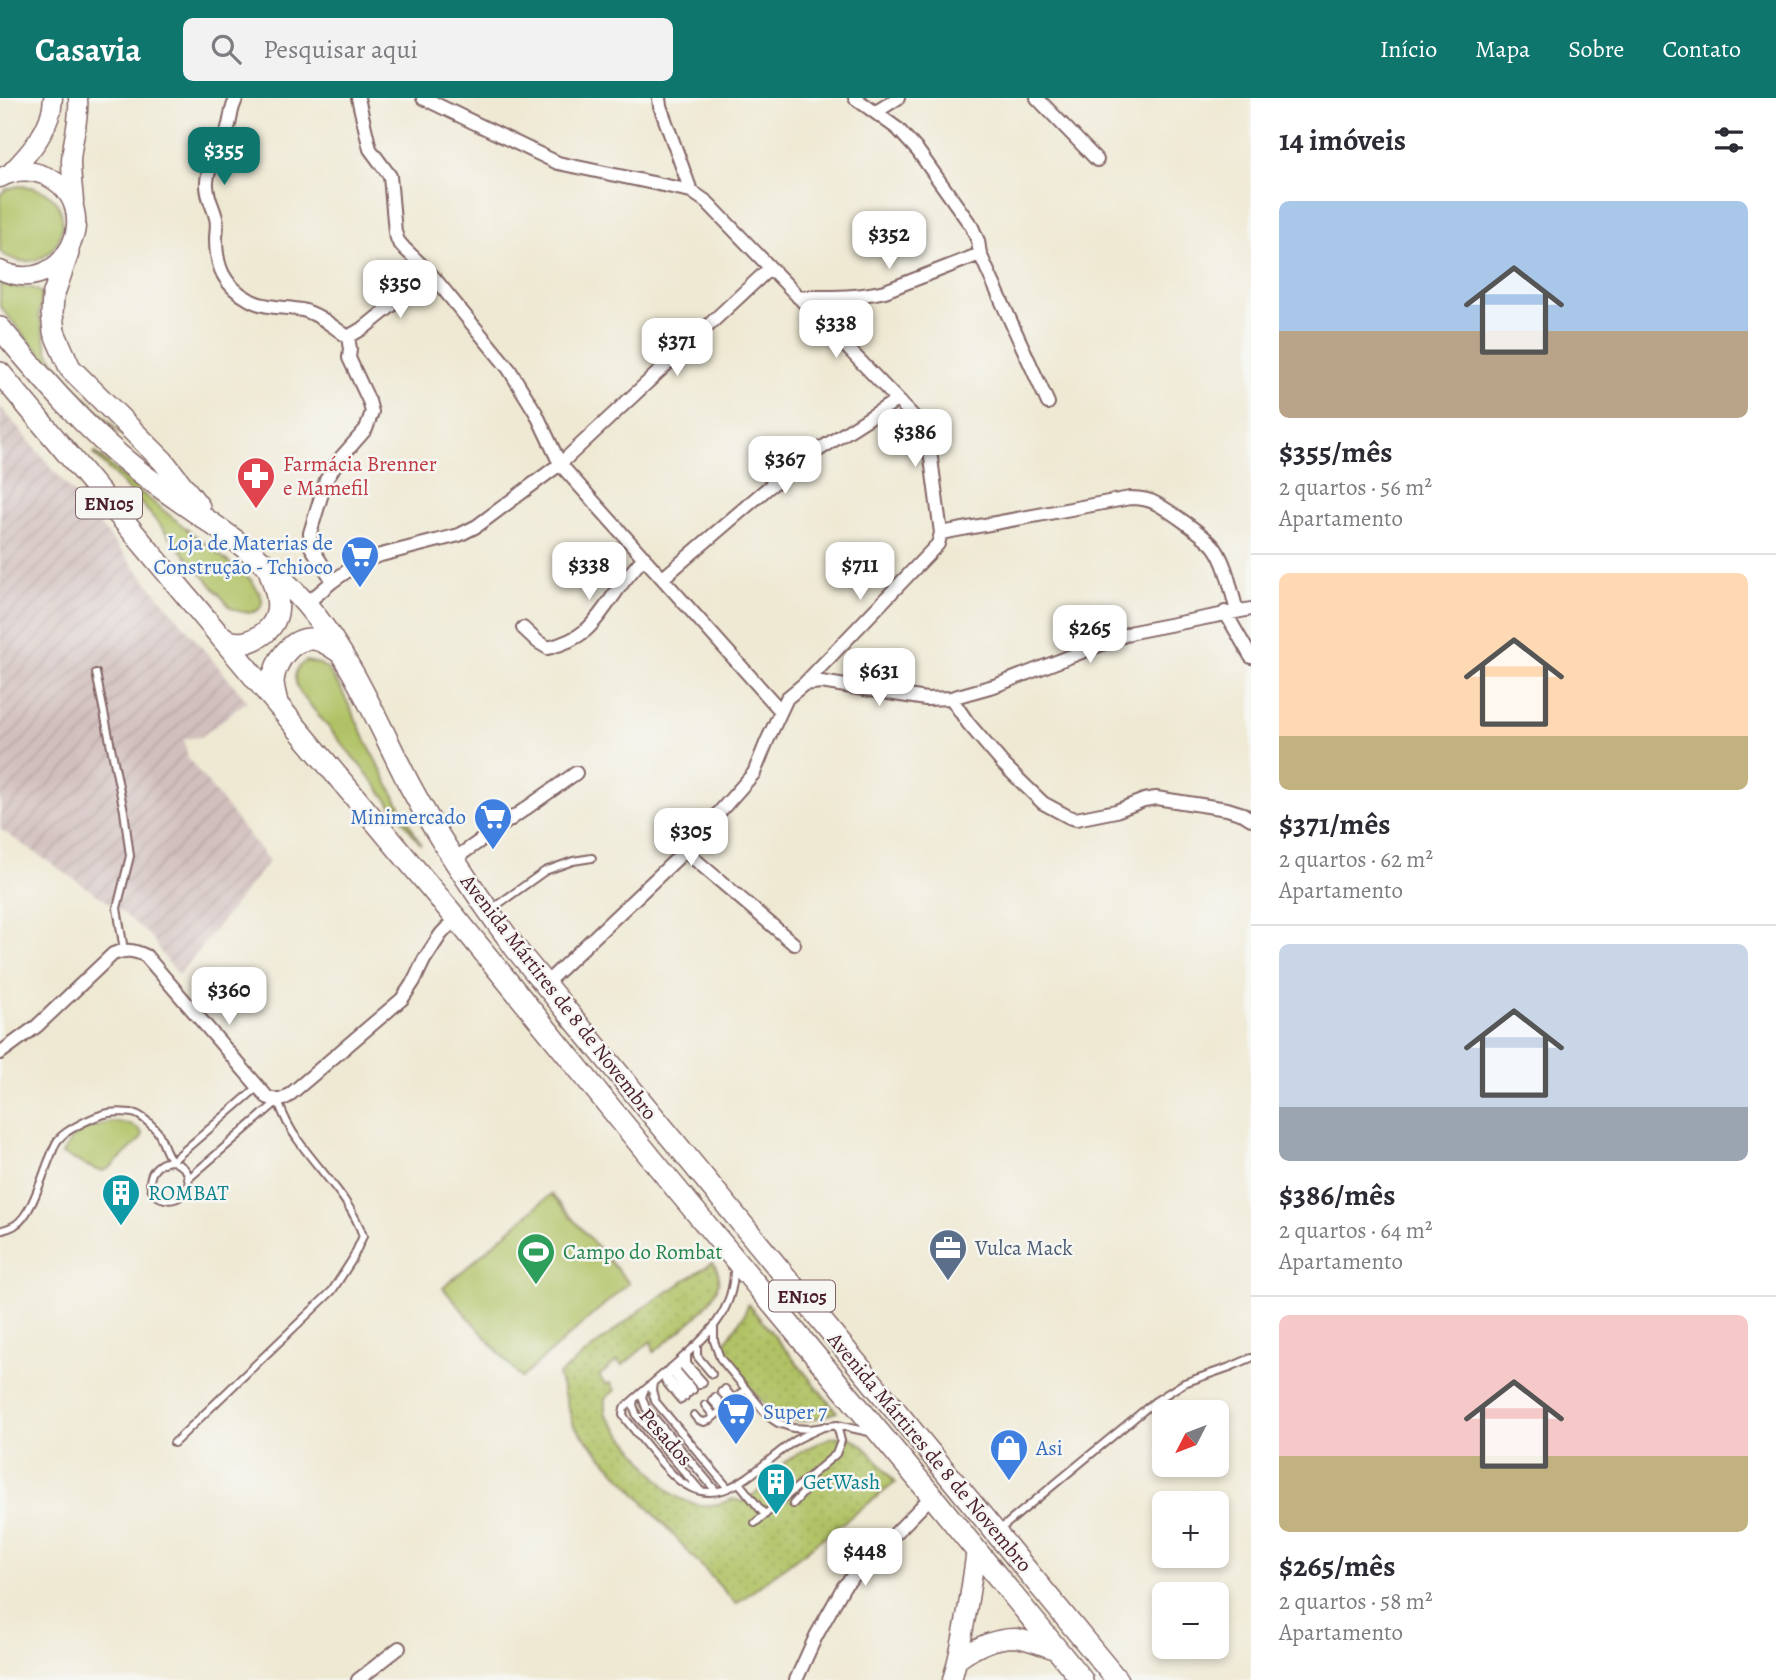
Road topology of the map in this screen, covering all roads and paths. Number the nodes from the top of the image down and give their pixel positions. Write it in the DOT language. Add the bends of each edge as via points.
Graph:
graph roads {
  1 [pos="53,98"];
  2 [pos="78,98"];
  3 [pos="237,98"];
  4 [pos="358,98"];
  5 [pos="423,98"];
  6 [pos="659,98"];
  7 [pos="855,98"];
  8 [pos="898,98"];
  9 [pos="1037,98"];
  10 [pos="876,112"];
  11 [pos="1097,160"];
  12 [pos="5,176"];
  13 [pos="691,191"];
  14 [pos="76,216"];
  15 [pos="68,253"];
  16 [pos="980,254"];
  17 [pos="770,268"];
  18 [pos="0,270"];
  19 [pos="431,274"];
  20 [pos="798,297"];
  21 [pos="0,328"];
  22 [pos="348,337"];
  23 [pos="0,373"];
  24 [pos="897,400"];
  25 [pos="1048,403"];
  26 [pos="560,464"];
  27 [pos="211,523"];
  28 [pos="941,533"];
  29 [pos="644,557"];
  30 [pos="268,566"];
  31 [pos="663,578"];
  32 [pos="333,580"];
  33 [pos="306,604"];
  34 [pos="1251,609"];
  35 [pos="1231,612"];
  36 [pos="523,628"];
  37 [pos="218,634"];
  38 [pos="340,652"];
  39 [pos="1251,657"];
  40 [pos="96,673"];
  41 [pos="804,684"];
  42 [pos="951,698"];
  43 [pos="277,704"];
  44 [pos="780,710"];
  45 [pos="576,773"];
  46 [pos="1251,820"];
  47 [pos="685,851"];
  48 [pos="592,858"];
  49 [pos="453,860"];
  50 [pos="488,911"];
  51 [pos="456,918"];
  52 [pos="794,944"];
  53 [pos="124,950"];
  54 [pos="545,984"];
  55 [pos="0,1053"];
  56 [pos="258,1087"];
  57 [pos="278,1101"];
  58 [pos="172,1161"];
  59 [pos="188,1179"];
  60 [pos="0,1231"];
  61 [pos="734,1257"];
  62 [pos="714,1328"];
  63 [pos="1251,1358"];
  64 [pos="681,1359"];
  65 [pos="653,1383"];
  66 [pos="746,1389"];
  67 [pos="643,1391"];
  68 [pos="634,1399"];
  69 [pos="728,1405"];
  70 [pos="710,1419"];
  71 [pos="837,1425"];
  72 [pos="825,1426"];
  73 [pos="887,1441"];
  74 [pos="174,1443"];
  75 [pos="806,1481"];
  76 [pos="739,1483"];
  77 [pos="728,1488"];
  78 [pos="701,1491"];
  79 [pos="716,1491"];
  80 [pos="932,1496"];
  81 [pos="793,1504"];
  82 [pos="765,1515"];
  83 [pos="755,1523"];
  84 [pos="997,1532"];
  85 [pos="976,1550"];
  86 [pos="399,1648"];
  87 [pos="1058,1651"];
  88 [pos="958,1660"];
  89 [pos="358,1680"];
  90 [pos="796,1680"];
  91 [pos="952,1680"];
  92 [pos="1082,1680"];
  93 [pos="1117,1680"];
  1 -- 12 [label="street" via="37,142"];
  2 -- 14 [label="street" via="71,160"];
  3 -- 22 [label="street" via="206,182 216,218 220,271 252,302 316,315"];
  4 -- 19 [label="street" via="370,149 390,176 398,241"];
  5 -- 13 [label="street" via="558,163"];
  6 -- 13 [label="street"];
  7 -- 10 [label="street"];
  8 -- 10 [label="street"];
  9 -- 11 [label="street"];
  10 -- 16 [label="street" via="918,151 972,227"];
  12 -- 14 [label="street" via="32,172 52,180 68,195"];
  13 -- 17 [label="street"];
  14 -- 15 [label="street"];
  15 -- 18 [label="street" via="54,267 36,275 17,276"];
  15 -- 27 [label="main road" via="52,313 54,332 69,368 163,461"];
  16 -- 20 [label="street" via="885,291"];
  16 -- 25 [label="street"];
  17 -- 20 [label="street"];
  17 -- 26 [label="street"];
  19 -- 22 [label="street"];
  19 -- 26 [label="street" via="509,369"];
  20 -- 24 [label="street"];
  21 -- 27 [label="main road, Avenida Mártires de 8 de Novembro / EN105" via="100,438"];
  22 -- 32 [label="street" via="349,358 372,412 366,429 326,480 310,533 311,547"];
  23 -- 37 [label="main road, Avenida Mártires de 8 de Novembro / EN105"];
  24 -- 28 [label="street" via="926,437"];
  24 -- 31 [label="street" via="806,458"];
  26 -- 29 [label="street"];
  26 -- 32 [label="street" via="477,526 360,562"];
  27 -- 30 [label="main road, Avenida Mártires de 8 de Novembro / EN105"];
  28 -- 35 [label="street" via="1144,499 1215,548"];
  28 -- 41 [label="street" via="933,550"];
  29 -- 31 [label="street"];
  29 -- 36 [label="street" via="585,632 548,648"];
  30 -- 33 [label="main road, Avenida Mártires de 8 de Novembro / EN105"];
  30 -- 37 [label="main road" via="278,604 270,627 243,643"];
  31 -- 44 [label="street"];
  32 -- 33 [label="street"];
  33 -- 38 [label="main road, Avenida Mártires de 8 de Novembro / EN105"];
  34 -- 35 [label="street"];
  35 -- 39 [label="street"];
  35 -- 42 [label="street" via="1133,632"];
  37 -- 43 [label="main road, Avenida Mártires de 8 de Novembro / EN105"];
  38 -- 43 [label="main road" via="312,639 289,648 275,673"];
  38 -- 49 [label="main road, Avenida Mártires de 8 de Novembro / EN105"];
  40 -- 53 [label="lane" via="130,856 117,908"];
  41 -- 42 [label="street" via="821,682 926,699"];
  41 -- 44 [label="street"];
  42 -- 46 [label="street" via="1004,765 1043,803 1069,817 1116,811 1156,798 1227,809"];
  43 -- 51 [label="main road, Avenida Mártires de 8 de Novembro / EN105"];
  44 -- 47 [label="street" via="754,773"];
  45 -- 49 [label="street"];
  47 -- 52 [label="street"];
  47 -- 54 [label="street"];
  48 -- 50 [label="lane" via="545,871"];
  49 -- 50 [label="main road, Avenida Mártires de 8 de Novembro / EN105"];
  50 -- 54 [label="main road, Avenida Mártires de 8 de Novembro / EN105"];
  51 -- 57 [label="street" via="441,934 402,999"];
  51 -- 61 [label="main road, Avenida Mártires de 8 de Novembro / EN105"];
  53 -- 55 [label="street" via="113,954 37,1026"];
  53 -- 56 [label="street" via="146,956"];
  54 -- 84 [label="main road, Avenida Mártires de 8 de Novembro / EN105"];
  56 -- 57 [label="street"];
  56 -- 58 [label="lane"];
  57 -- 59 [label="lane"];
  57 -- 74 [label="lane" via="292,1132 337,1189 363,1236 332,1291"];
  58 -- 59 [label="lane" via="184,1167"];
  58 -- 59 [label="lane" via="159,1164 151,1174 155,1193 165,1199 177,1198 186,1190"];
  58 -- 60 [label="lane" via="156,1130 136,1114 109,1113 86,1120 58,1140 27,1213 16,1225"];
  61 -- 62 [label="lane, Pesados" via="730,1298"];
  61 -- 73 [label="main road, Avenida Mártires de 8 de Novembro / EN105"];
  62 -- 64 [label="lane, Pesados"];
  62 -- 66 [label="lane" via="713,1341 720,1357"];
  63 -- 84 [label="lane" via="1184,1383 1154,1402"];
  64 -- 64 [label="lane" via="697,1356 706,1379 687,1363"];
  64 -- 64 [label="lane" via="677,1371 687,1395 668,1378"];
  64 -- 65 [label="lane, Pesados"];
  65 -- 67 [label="lane, Pesados"];
  65 -- 77 [label="lane, Pesados" via="655,1401"];
  66 -- 69 [label="lane"];
  66 -- 72 [label="lane" via="778,1423 793,1428"];
  67 -- 68 [label="lane, Pesados"];
  67 -- 79 [label="lane, Pesados" via="646,1408"];
  68 -- 78 [label="lane, Pesados" via="637,1416"];
  68 -- 78 [label="lane, Pesados" via="624,1408 627,1421 673,1475"];
  69 -- 69 [label="lane" via="718,1394"];
  69 -- 70 [label="lane"];
  70 -- 70 [label="lane" via="698,1420 700,1410"];
  71 -- 72 [label="lane"];
  71 -- 73 [label="lane"];
  71 -- 75 [label="lane" via="841,1441 836,1454"];
  72 -- 76 [label="lane, Pesados" via="796,1440"];
  73 -- 80 [label="main road, Avenida Mártires de 8 de Novembro / EN105"];
  75 -- 81 [label="lane"];
  75 -- 82 [label="lane"];
  76 -- 77 [label="lane, Pesados"];
  76 -- 82 [label="lane"];
  77 -- 79 [label="lane, Pesados"];
  78 -- 79 [label="lane, Pesados"];
  80 -- 85 [label="main road, Avenida Mártires de 8 de Novembro / EN105"];
  80 -- 90 [label="street" via="845,1587"];
  82 -- 83 [label="lane"];
  84 -- 93 [label="main road, Avenida Mártires de 8 de Novembro / EN105"];
  85 -- 87 [label="main road, Avenida Mártires de 8 de Novembro / EN105"];
  85 -- 88 [label="street"];
  86 -- 89 [label="street"];
  87 -- 88 [label="street" via="1016,1638 988,1642"];
  87 -- 92 [label="main road, Avenida Mártires de 8 de Novembro / EN105"];
  88 -- 91 [label="street"];
}
